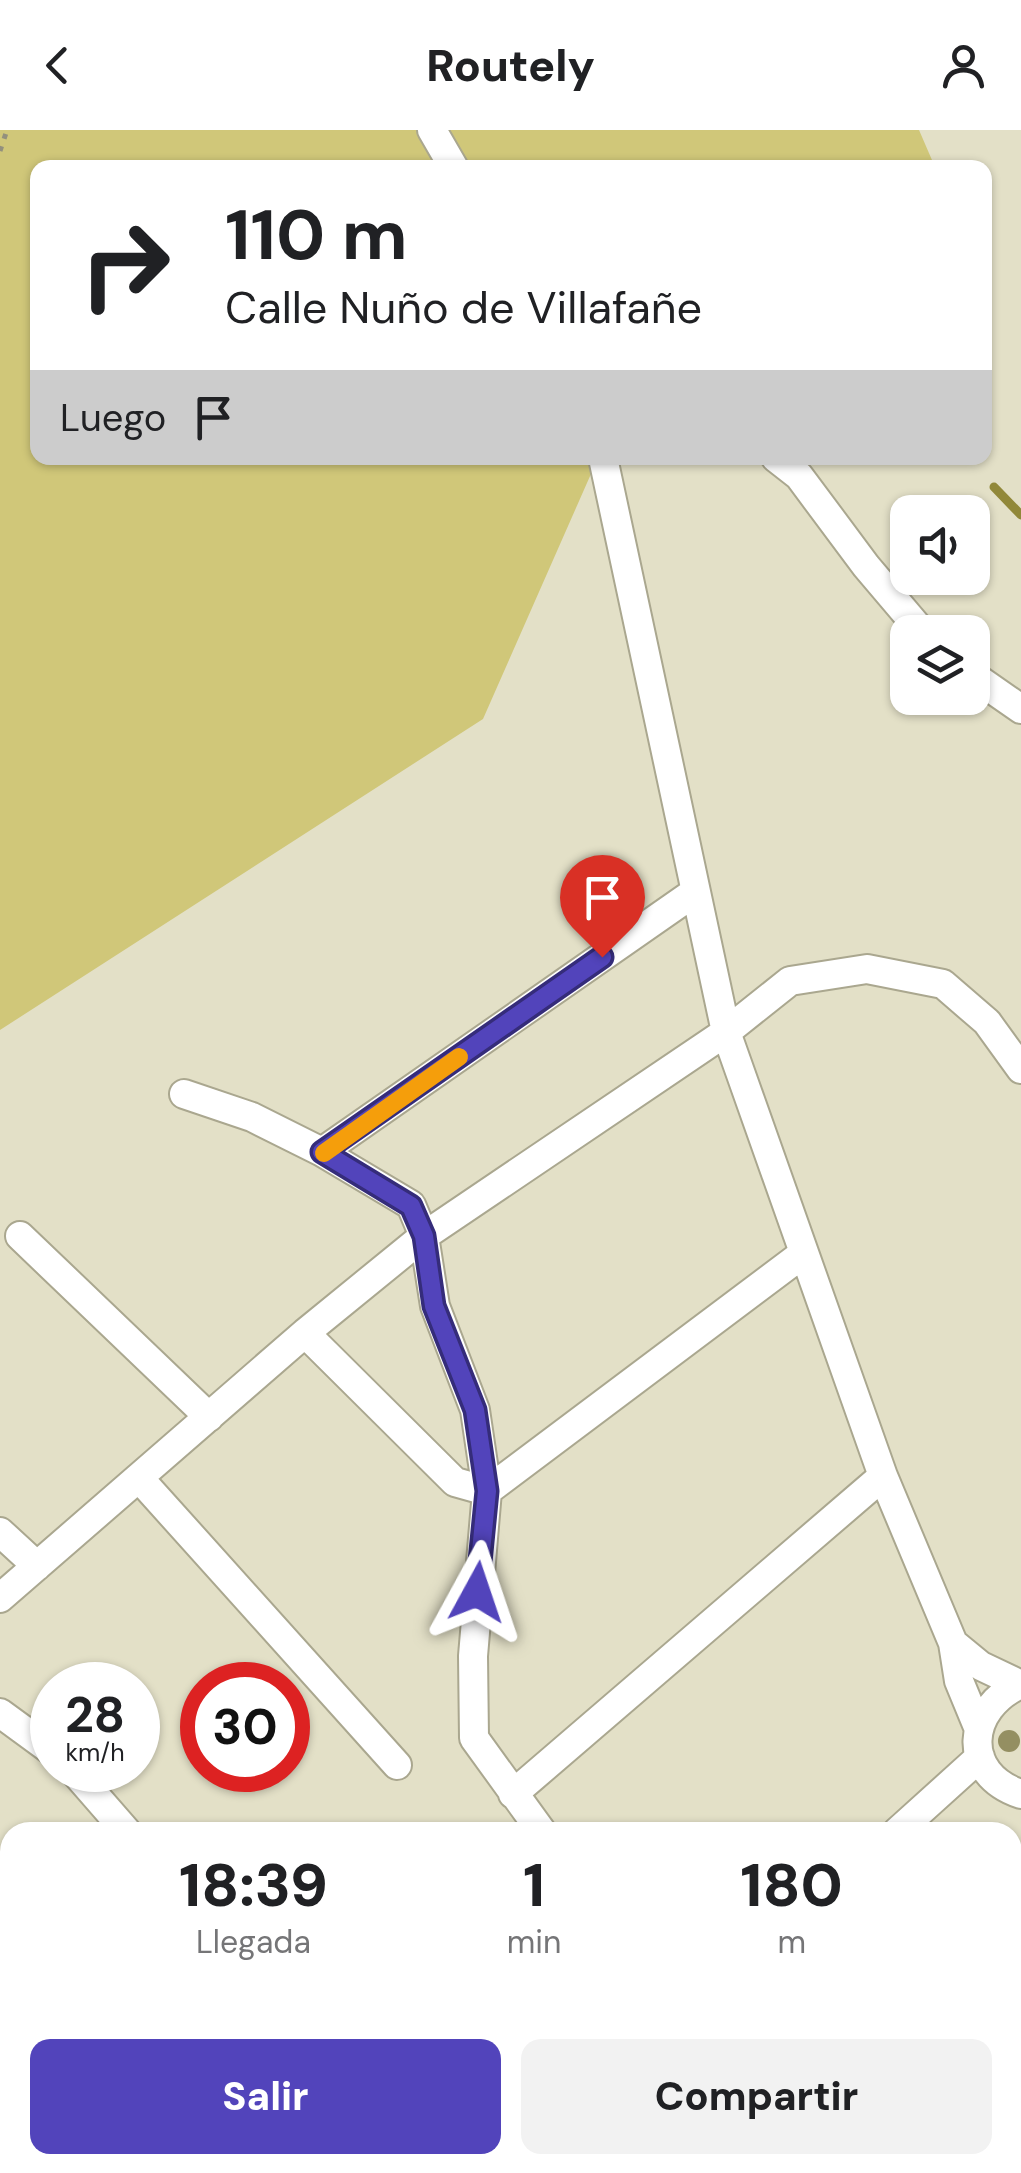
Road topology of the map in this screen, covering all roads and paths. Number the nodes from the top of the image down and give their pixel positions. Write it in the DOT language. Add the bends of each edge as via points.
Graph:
graph roads {
  1 [pos="7,130"];
  2 [pos="432,130"];
  3 [pos="0,151"];
  4 [pos="449,160"];
  5 [pos="604,465"];
  6 [pos="785,465"];
  7 [pos="908,615"];
  8 [pos="990,687"];
  9 [pos="1021,709"];
  10 [pos="696,892"];
  11 [pos="726,1032"];
  12 [pos="1021,1069"];
  13 [pos="184,1094"];
  14 [pos="322,1152"];
  15 [pos="20,1236"];
  16 [pos="424,1236"];
  17 [pos="804,1253"];
  18 [pos="305,1333"];
  19 [pos="209,1417"];
  20 [pos="883,1476"];
  21 [pos="139,1478"];
  22 [pos="487,1491"];
  23 [pos="0,1532"];
  24 [pos="37,1566"];
  25 [pos="0,1598"];
  26 [pos="953,1643"];
  27 [pos="1020,1684"];
  28 [pos="0,1713"];
  29 [pos="978,1727"];
  30 [pos="30,1735"];
  31 [pos="980,1757"];
  32 [pos="397,1765"];
  33 [pos="1011,1790"];
  34 [pos="92,1792"];
  35 [pos="513,1794"];
  36 [pos="1021,1813"];
  37 [pos="118,1822"];
  38 [pos="534,1822"];
  39 [pos="907,1822"];
  1 -- 3 [label="path"];
  2 -- 4 [label="street"];
  5 -- 10 [label="street"];
  6 -- 7 [label="street"];
  8 -- 9 [label="street"];
  10 -- 11 [label="street"];
  10 -- 14 [label="street"];
  11 -- 12 [label="street" via="790,981 867,969 944,984 987,1022"];
  11 -- 16 [label="street"];
  11 -- 17 [label="street"];
  13 -- 14 [label="street" via="252,1117"];
  14 -- 16 [label="street" via="411,1206"];
  15 -- 19 [label="street"];
  16 -- 18 [label="street"];
  16 -- 22 [label="street" via="434,1306 475,1410"];
  17 -- 20 [label="street"];
  17 -- 22 [label="street"];
  18 -- 19 [label="street"];
  18 -- 22 [label="street" via="455,1482"];
  19 -- 21 [label="street"];
  20 -- 26 [label="street"];
  20 -- 35 [label="street"];
  21 -- 24 [label="street"];
  21 -- 32 [label="street"];
  22 -- 35 [label="street" via="473,1656 474,1738"];
  23 -- 24 [label="street"];
  24 -- 25 [label="street"];
  26 -- 27 [label="street" via="980,1666"];
  26 -- 29 [label="street" via="959,1681"];
  27 -- 29 [label="street" via="1006,1691"];
  28 -- 30 [label="street"];
  29 -- 31 [label="street"];
  31 -- 33 [label="street" via="985,1772"];
  31 -- 39 [label="street"];
  33 -- 36 [label="street"];
  34 -- 37 [label="street"];
  35 -- 38 [label="street"];
}
